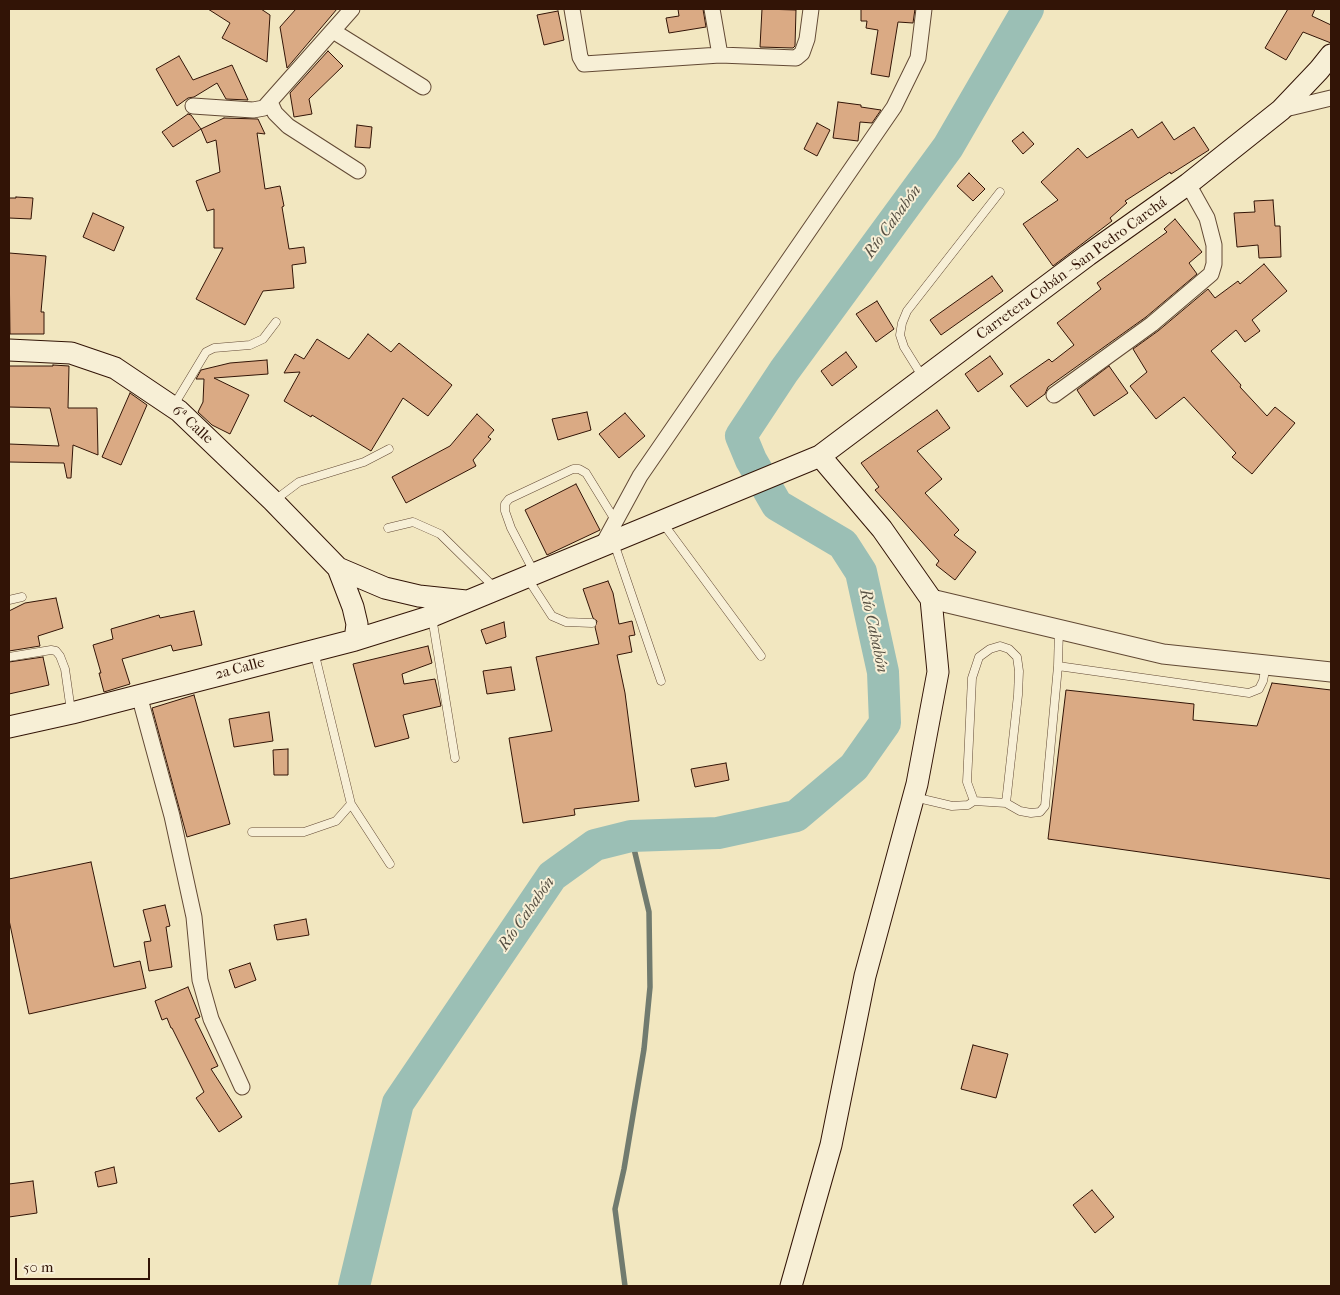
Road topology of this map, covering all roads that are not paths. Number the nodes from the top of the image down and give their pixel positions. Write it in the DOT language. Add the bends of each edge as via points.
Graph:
graph roads {
  1 [pos="352,9"];
  2 [pos="572,9"];
  3 [pos="712,9"];
  4 [pos="811,9"];
  5 [pos="924,9"];
  6 [pos="334,30"];
  7 [pos="720,55"];
  8 [pos="1331,55"];
  9 [pos="423,87"];
  10 [pos="1331,98"];
  11 [pos="270,102"];
  12 [pos="193,106"];
  13 [pos="1281,110"];
  14 [pos="358,171"];
  15 [pos="1188,184"];
  16 [pos="1000,192"];
  17 [pos="276,322"];
  18 [pos="9,350"];
  19 [pos="924,378"];
  20 [pos="1054,395"];
  21 [pos="173,406"];
  22 [pos="389,449"];
  23 [pos="820,456"];
  24 [pos="273,501"];
  25 [pos="615,520"];
  26 [pos="662,522"];
  27 [pos="388,528"];
  28 [pos="608,544"];
  29 [pos="338,568"];
  30 [pos="531,575"];
  31 [pos="497,590"];
  32 [pos="22,598"];
  33 [pos="931,599"];
  34 [pos="9,600"];
  35 [pos="469,601"];
  36 [pos="432,616"];
  37 [pos="592,623"];
  38 [pos="1059,629"];
  39 [pos="355,640"];
  40 [pos="313,650"];
  41 [pos="761,656"];
  42 [pos="9,657"];
  43 [pos="1266,665"];
  44 [pos="1058,666"];
  45 [pos="1331,672"];
  46 [pos="661,681"];
  47 [pos="139,695"];
  48 [pos="72,713"];
  49 [pos="10,724"];
  50 [pos="455,758"];
  51 [pos="914,797"];
  52 [pos="974,801"];
  53 [pos="1006,803"];
  54 [pos="351,804"];
  55 [pos="252,832"];
  56 [pos="390,864"];
  57 [pos="242,1087"];
  58 [pos="791,1286"];
  1 -- 6 [label="street"];
  2 -- 7 [label="street" via="584,64"];
  3 -- 7 [label="street"];
  4 -- 7 [label="street" via="807,39 802,53 796,58"];
  5 -- 25 [label="street" via="918,58 894,107 640,476"];
  6 -- 9 [label="street"];
  6 -- 11 [label="street"];
  8 -- 13 [label="main road, Carretera Cobán - San Pedro Carchá"];
  10 -- 13 [label="street"];
  11 -- 12 [label="street" via="264,108 253,110"];
  11 -- 14 [label="street" via="275,113 288,126"];
  13 -- 15 [label="main road, Carretera Cobán - San Pedro Carchá"];
  15 -- 19 [label="main road, Carretera Cobán - San Pedro Carchá"];
  15 -- 20 [label="street" via="1208,218 1214,245 1214,264 1210,274 1152,324"];
  16 -- 19 [label="lane" via="902,323 900,335 904,347"];
  17 -- 21 [label="lane" via="263,339 250,345 214,348 206,352"];
  18 -- 21 [label="main road, 6ª Calle" via="71,353 115,368"];
  19 -- 23 [label="main road, Carretera Cobán - San Pedro Carchá"];
  21 -- 24 [label="main road, 6ª Calle"];
  22 -- 24 [label="lane" via="364,462 299,482"];
  23 -- 26 [label="main road, Carretera Cobán - San Pedro Carchá"];
  23 -- 33 [label="main road" via="882,530"];
  24 -- 29 [label="main road, 6ª Calle"];
  25 -- 28 [label="street"];
  25 -- 30 [label="lane" via="586,473 579,469 509,499 505,511"];
  26 -- 28 [label="main road, Carretera Cobán - San Pedro Carchá"];
  26 -- 41 [label="lane"];
  27 -- 31 [label="lane" via="413,522 440,534"];
  28 -- 30 [label="main road, 2a Calle"];
  28 -- 46 [label="lane"];
  29 -- 35 [label="main road, 6ª Calle" via="385,588 418,596"];
  29 -- 39 [label="main road, 6ª Calle" via="353,606 357,624"];
  30 -- 31 [label="main road, 2a Calle"];
  30 -- 37 [label="lane" via="552,616 566,622"];
  31 -- 35 [label="main road, 2a Calle"];
  32 -- 34 [label="lane"];
  33 -- 38 [label="street"];
  33 -- 51 [label="main road" via="938,672"];
  35 -- 36 [label="main road, 2a Calle"];
  36 -- 39 [label="main road, 2a Calle"];
  36 -- 50 [label="lane"];
  38 -- 43 [label="street" via="1163,654"];
  38 -- 44 [label="lane"];
  39 -- 40 [label="main road, 2a Calle"];
  40 -- 47 [label="main road, 2a Calle"];
  40 -- 54 [label="lane"];
  42 -- 48 [label="lane" via="56,651 65,669"];
  43 -- 44 [label="lane" via="1259,689 1248,693"];
  43 -- 45 [label="street"];
  44 -- 53 [label="lane" via="1045,806 1040,812 1031,813"];
  47 -- 48 [label="main road, 2a Calle"];
  47 -- 57 [label="street" via="172,816 194,917 200,980 211,1019"];
  48 -- 49 [label="main road, 2a Calle"];
  51 -- 52 [label="lane" via="952,806 968,805"];
  51 -- 58 [label="main road" via="865,976 831,1145"];
  52 -- 53 [label="lane"];
  52 -- 53 [label="lane" via="967,782 972,678 979,657 1000,646 1009,648 1017,658 1019,671"];
  54 -- 55 [label="lane" via="336,821 304,832"];
  54 -- 56 [label="lane"];
}
